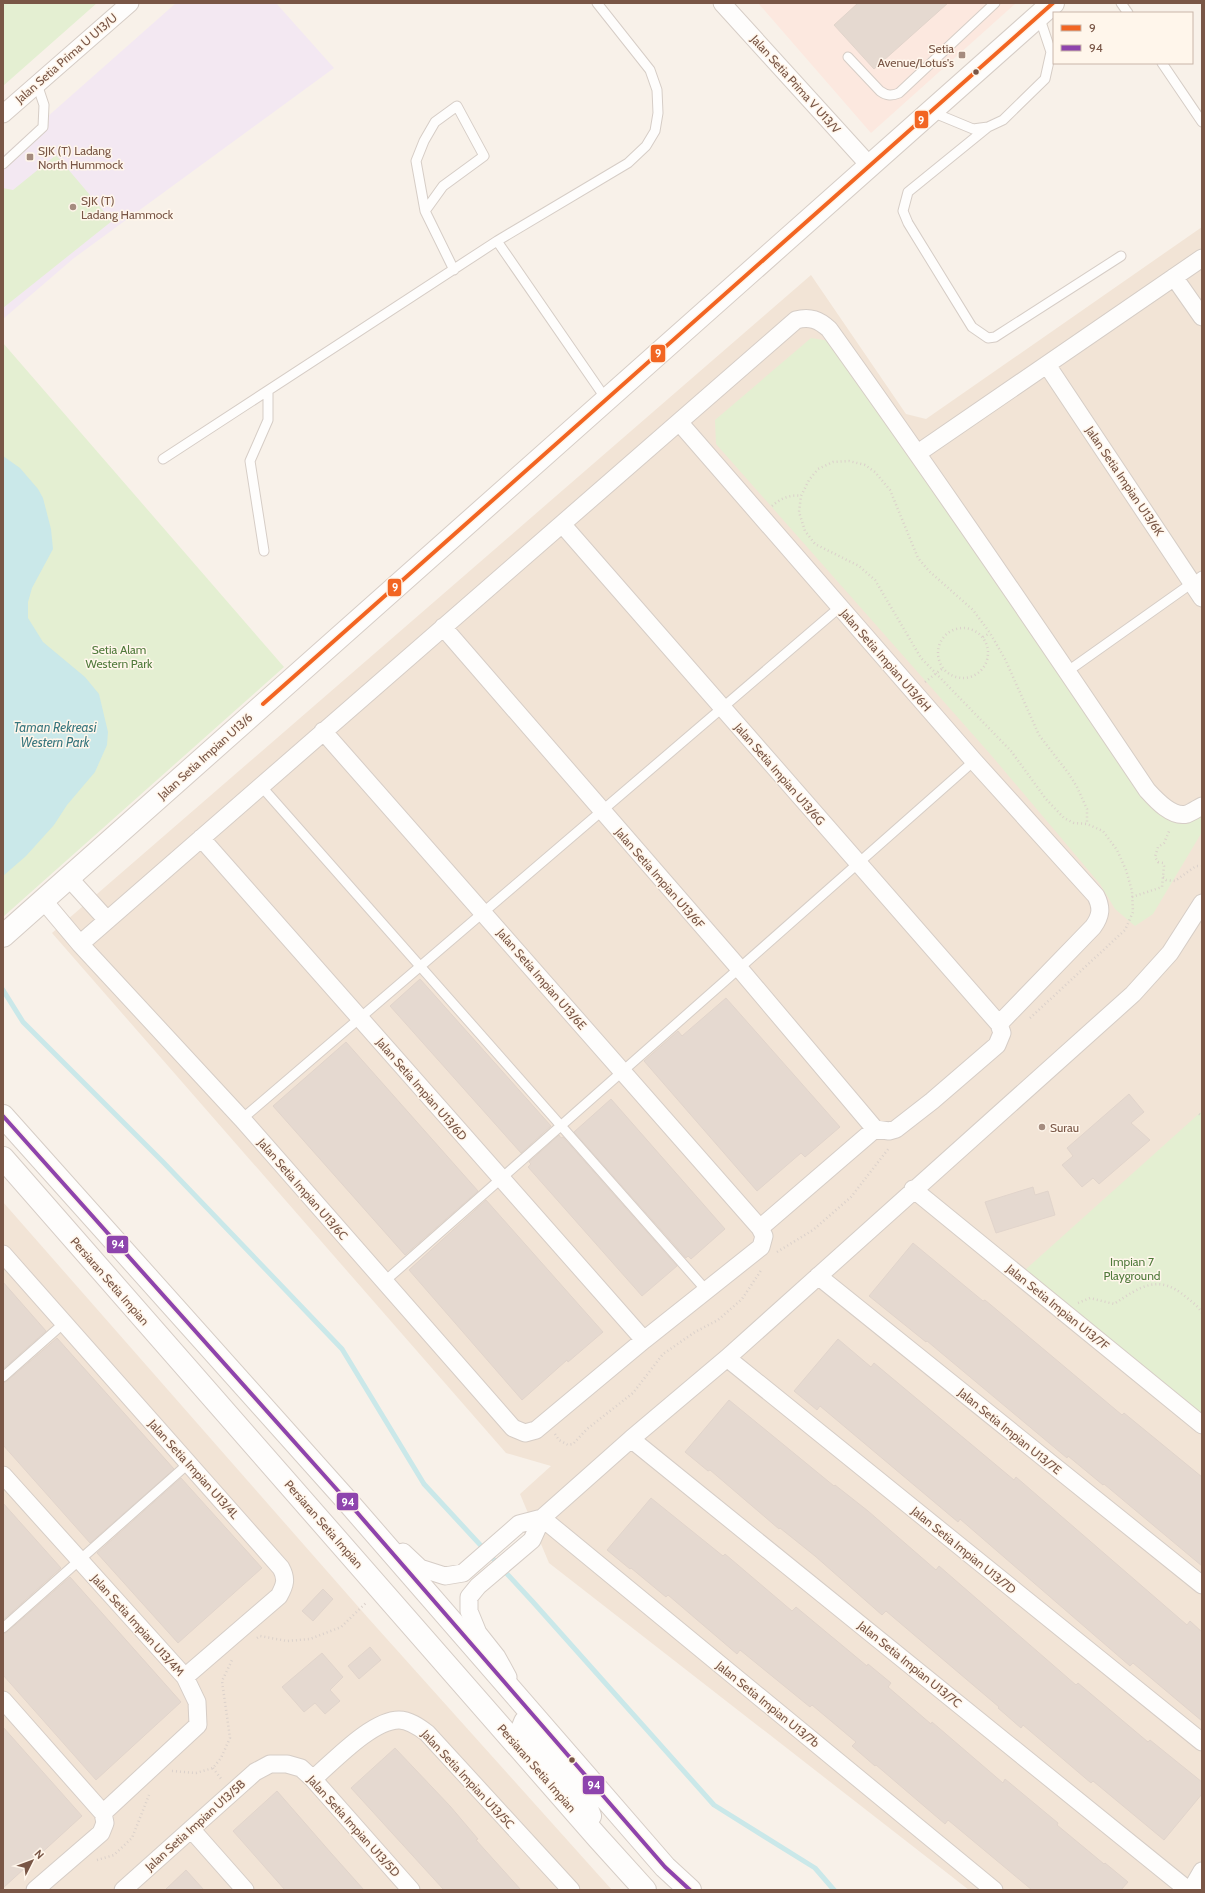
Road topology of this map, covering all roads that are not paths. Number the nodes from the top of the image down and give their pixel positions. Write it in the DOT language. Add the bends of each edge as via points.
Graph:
graph roads {
  1 [pos="130,3"];
  2 [pos="597,3"];
  3 [pos="722,3"];
  4 [pos="995,3"];
  5 [pos="1121,3"];
  6 [pos="1046,10"];
  7 [pos="1127,12"];
  8 [pos="848,57"];
  9 [pos="1163,64"];
  10 [pos="37,84"];
  11 [pos="931,112"];
  12 [pos="3,114"];
  13 [pos="1202,122"];
  14 [pos="988,127"];
  15 [pos="3,164"];
  16 [pos="870,166"];
  17 [pos="425,211"];
  18 [pos="497,241"];
  19 [pos="1121,256"];
  20 [pos="1202,258"];
  21 [pos="454,270"];
  22 [pos="1174,277"];
  23 [pos="1202,317"];
  24 [pos="1047,365"];
  25 [pos="268,392"];
  26 [pos="606,399"];
  27 [pos="679,422"];
  28 [pos="918,453"];
  29 [pos="163,459"];
  30 [pos="562,524"];
  31 [pos="264,551"];
  32 [pos="1197,579"];
  33 [pos="1202,598"];
  34 [pos="840,607"];
  35 [pos="443,627"];
  36 [pos="1068,672"];
  37 [pos="722,707"];
  38 [pos="323,731"];
  39 [pos="974,761"];
  40 [pos="261,786"];
  41 [pos="1202,806"];
  42 [pos="602,810"];
  43 [pos="201,838"];
  44 [pos="858,863"];
  45 [pos="68,877"];
  46 [pos="43,900"];
  47 [pos="1202,902"];
  48 [pos="483,912"];
  49 [pos="107,920"];
  50 [pos="3,936"];
  51 [pos="80,944"];
  52 [pos="420,966"];
  53 [pos="739,968"];
  54 [pos="360,1018"];
  55 [pos="999,1024"];
  56 [pos="622,1071"];
  57 [pos="3,1116"];
  58 [pos="242,1119"];
  59 [pos="561,1126"];
  60 [pos="875,1130"];
  61 [pos="3,1158"];
  62 [pos="501,1179"];
  63 [pos="913,1189"];
  64 [pos="760,1228"];
  65 [pos="3,1254"];
  66 [pos="818,1276"];
  67 [pos="385,1281"];
  68 [pos="706,1290"];
  69 [pos="64,1323"];
  70 [pos="644,1340"];
  71 [pos="727,1358"];
  72 [pos="3,1377"];
  73 [pos="1202,1426"];
  74 [pos="631,1439"];
  75 [pos="189,1464"];
  76 [pos="3,1475"];
  77 [pos="348,1502"];
  78 [pos="542,1518"];
  79 [pos="80,1560"];
  80 [pos="1202,1585"];
  81 [pos="3,1628"];
  82 [pos="185,1677"];
  83 [pos="3,1700"];
  84 [pos="524,1705"];
  85 [pos="541,1725"];
  86 [pos="1202,1742"];
  87 [pos="270,1764"];
  88 [pos="313,1779"];
  89 [pos="103,1813"];
  90 [pos="191,1830"];
  91 [pos="598,1838"];
  92 [pos="1202,1871"];
  93 [pos="35,1890"];
  94 [pos="123,1890"];
  95 [pos="245,1890"];
  96 [pos="412,1890"];
  97 [pos="571,1890"];
  98 [pos="646,1890"];
  99 [pos="690,1890"];
  100 [pos="994,1890"];
  101 [pos="1190,1890"];
  1 -- 10 [label="street, Jalan Setia Prima U U13/U"];
  2 -- 18 [label="lane" via="650,70 657,90 658,113 655,131 646,146 628,163"];
  3 -- 16 [label="street, Jalan Setia Prima V U13/V"];
  4 -- 8 [label="lane" via="899,93 886,95 880,91"];
  5 -- 7 [label="lane"];
  6 -- 11 [label="street, Jalan Setia Impian U13/6"];
  6 -- 14 [label="lane" via="1052,52 1046,79 1003,120"];
  9 -- 13 [label="lane"];
  10 -- 12 [label="street, Jalan Setia Prima U U13/U"];
  10 -- 15 [label="lane" via="44,105 43,127"];
  11 -- 14 [label="lane" via="973,128"];
  11 -- 16 [label="street, Jalan Setia Impian U13/6"];
  14 -- 19 [label="lane" via="908,192 904,211 908,223 972,326 988,338 995,337"];
  16 -- 26 [label="street, Jalan Setia Impian U13/6"];
  17 -- 17 [label="lane" via="416,161 435,122 457,106 484,156 443,186"];
  17 -- 21 [label="lane"];
  18 -- 21 [label="lane"];
  18 -- 26 [label="lane"];
  20 -- 22 [label="street"];
  21 -- 25 [label="lane"];
  22 -- 23 [label="street"];
  22 -- 24 [label="street"];
  24 -- 28 [label="street"];
  24 -- 32 [label="street, Jalan Setia Impian U13/6K"];
  25 -- 29 [label="lane"];
  25 -- 31 [label="lane" via="268,420 250,462"];
  26 -- 45 [label="street, Jalan Setia Impian U13/6"];
  27 -- 28 [label="street" via="796,320 809,318 822,322 829,329"];
  27 -- 30 [label="street"];
  27 -- 34 [label="street, Jalan Setia Impian U13/6H"];
  28 -- 36 [label="street"];
  30 -- 35 [label="street"];
  30 -- 37 [label="street, Jalan Setia Impian U13/6G"];
  32 -- 33 [label="street, Jalan Setia Impian U13/6K"];
  32 -- 36 [label="lane"];
  34 -- 37 [label="lane"];
  34 -- 39 [label="street, Jalan Setia Impian U13/6H"];
  35 -- 38 [label="street"];
  35 -- 42 [label="street, Jalan Setia Impian U13/6F"];
  36 -- 41 [label="street" via="1156,800 1176,813 1187,814"];
  37 -- 42 [label="lane"];
  37 -- 44 [label="street, Jalan Setia Impian U13/6G"];
  38 -- 40 [label="street"];
  38 -- 48 [label="street, Jalan Setia Impian U13/6E"];
  39 -- 44 [label="lane"];
  39 -- 55 [label="street, Jalan Setia Impian U13/6H" via="1096,896 1100,911 1099,920"];
  40 -- 43 [label="street"];
  40 -- 52 [label="lane"];
  42 -- 48 [label="lane"];
  42 -- 53 [label="street, Jalan Setia Impian U13/6F"];
  43 -- 49 [label="street"];
  43 -- 54 [label="street, Jalan Setia Impian U13/6D"];
  44 -- 53 [label="lane"];
  44 -- 55 [label="street, Jalan Setia Impian U13/6G"];
  45 -- 46 [label="street, Jalan Setia Impian U13/6"];
  45 -- 49 [label="street"];
  46 -- 50 [label="street, Jalan Setia Impian U13/6"];
  46 -- 51 [label="street, Jalan Setia Impian U13/6C"];
  47 -- 63 [label="street" via="1170,953 1133,994"];
  48 -- 52 [label="lane"];
  48 -- 56 [label="street, Jalan Setia Impian U13/6E"];
  49 -- 51 [label="street"];
  51 -- 58 [label="street, Jalan Setia Impian U13/6C"];
  52 -- 54 [label="lane"];
  52 -- 59 [label="lane"];
  53 -- 56 [label="lane"];
  53 -- 60 [label="street, Jalan Setia Impian U13/6F"];
  54 -- 58 [label="lane"];
  54 -- 62 [label="street, Jalan Setia Impian U13/6D"];
  55 -- 60 [label="street" via="1002,1033 997,1045 932,1101 896,1129"];
  56 -- 59 [label="lane"];
  56 -- 64 [label="street, Jalan Setia Impian U13/6E"];
  57 -- 77 [label="street"];
  58 -- 67 [label="street, Jalan Setia Impian U13/6C"];
  59 -- 62 [label="lane"];
  59 -- 68 [label="lane"];
  60 -- 64 [label="street"];
  61 -- 91 [label="street, Persiaran Setia Impian"];
  62 -- 67 [label="lane"];
  62 -- 70 [label="street, Jalan Setia Impian U13/6D"];
  63 -- 66 [label="street"];
  63 -- 73 [label="street, Jalan Setia Impian U13/7F"];
  64 -- 68 [label="street" via="764,1236 761,1247"];
  65 -- 69 [label="street, Jalan Setia Impian U13/4L"];
  66 -- 71 [label="street"];
  66 -- 80 [label="street, Jalan Setia Impian U13/7E"];
  67 -- 70 [label="street, Jalan Setia Impian U13/6C" via="513,1428 525,1433 536,1430 547,1422"];
  68 -- 70 [label="street"];
  69 -- 72 [label="lane"];
  69 -- 75 [label="street, Jalan Setia Impian U13/4L"];
  71 -- 74 [label="street"];
  71 -- 86 [label="street, Jalan Setia Impian U13/7D"];
  74 -- 78 [label="street"];
  74 -- 101 [label="street, Jalan Setia Impian U13/7C"];
  75 -- 79 [label="lane"];
  75 -- 82 [label="street, Jalan Setia Impian U13/4L" via="286,1576 285,1585 279,1596"];
  76 -- 79 [label="street, Jalan Setia Impian U13/4M"];
  77 -- 78 [label="street" via="420,1568 445,1576 463,1572 519,1524"];
  77 -- 84 [label="street"];
  78 -- 84 [label="street" via="532,1540 469,1597 469,1611 478,1633 497,1657"];
  78 -- 100 [label="street, Jalan Setia Impian U13/7b"];
  79 -- 81 [label="lane"];
  79 -- 82 [label="street, Jalan Setia Impian U13/4M"];
  82 -- 89 [label="street, Jalan Setia Impian U13/4M" via="197,1702 198,1725"];
  83 -- 89 [label="street"];
  84 -- 85 [label="street"];
  85 -- 91 [label="street" via="530,1721 525,1722 523,1727 526,1735 547,1755 583,1799"];
  85 -- 99 [label="street" via="665,1867"];
  87 -- 88 [label="street, Jalan Setia Impian U13/5D" via="287,1764 301,1768"];
  87 -- 90 [label="street, Jalan Setia Impian U13/5B" via="255,1772"];
  88 -- 96 [label="street, Jalan Setia Impian U13/5D"];
  88 -- 97 [label="street, Jalan Setia Impian U13/5C" via="370,1730 388,1721 401,1720 417,1725"];
  89 -- 93 [label="street" via="105,1823 101,1833"];
  90 -- 94 [label="street, Jalan Setia Impian U13/5B"];
  90 -- 95 [label="street"];
  91 -- 98 [label="street, Persiaran Setia Impian"];
  92 -- 101 [label="street"];
}
